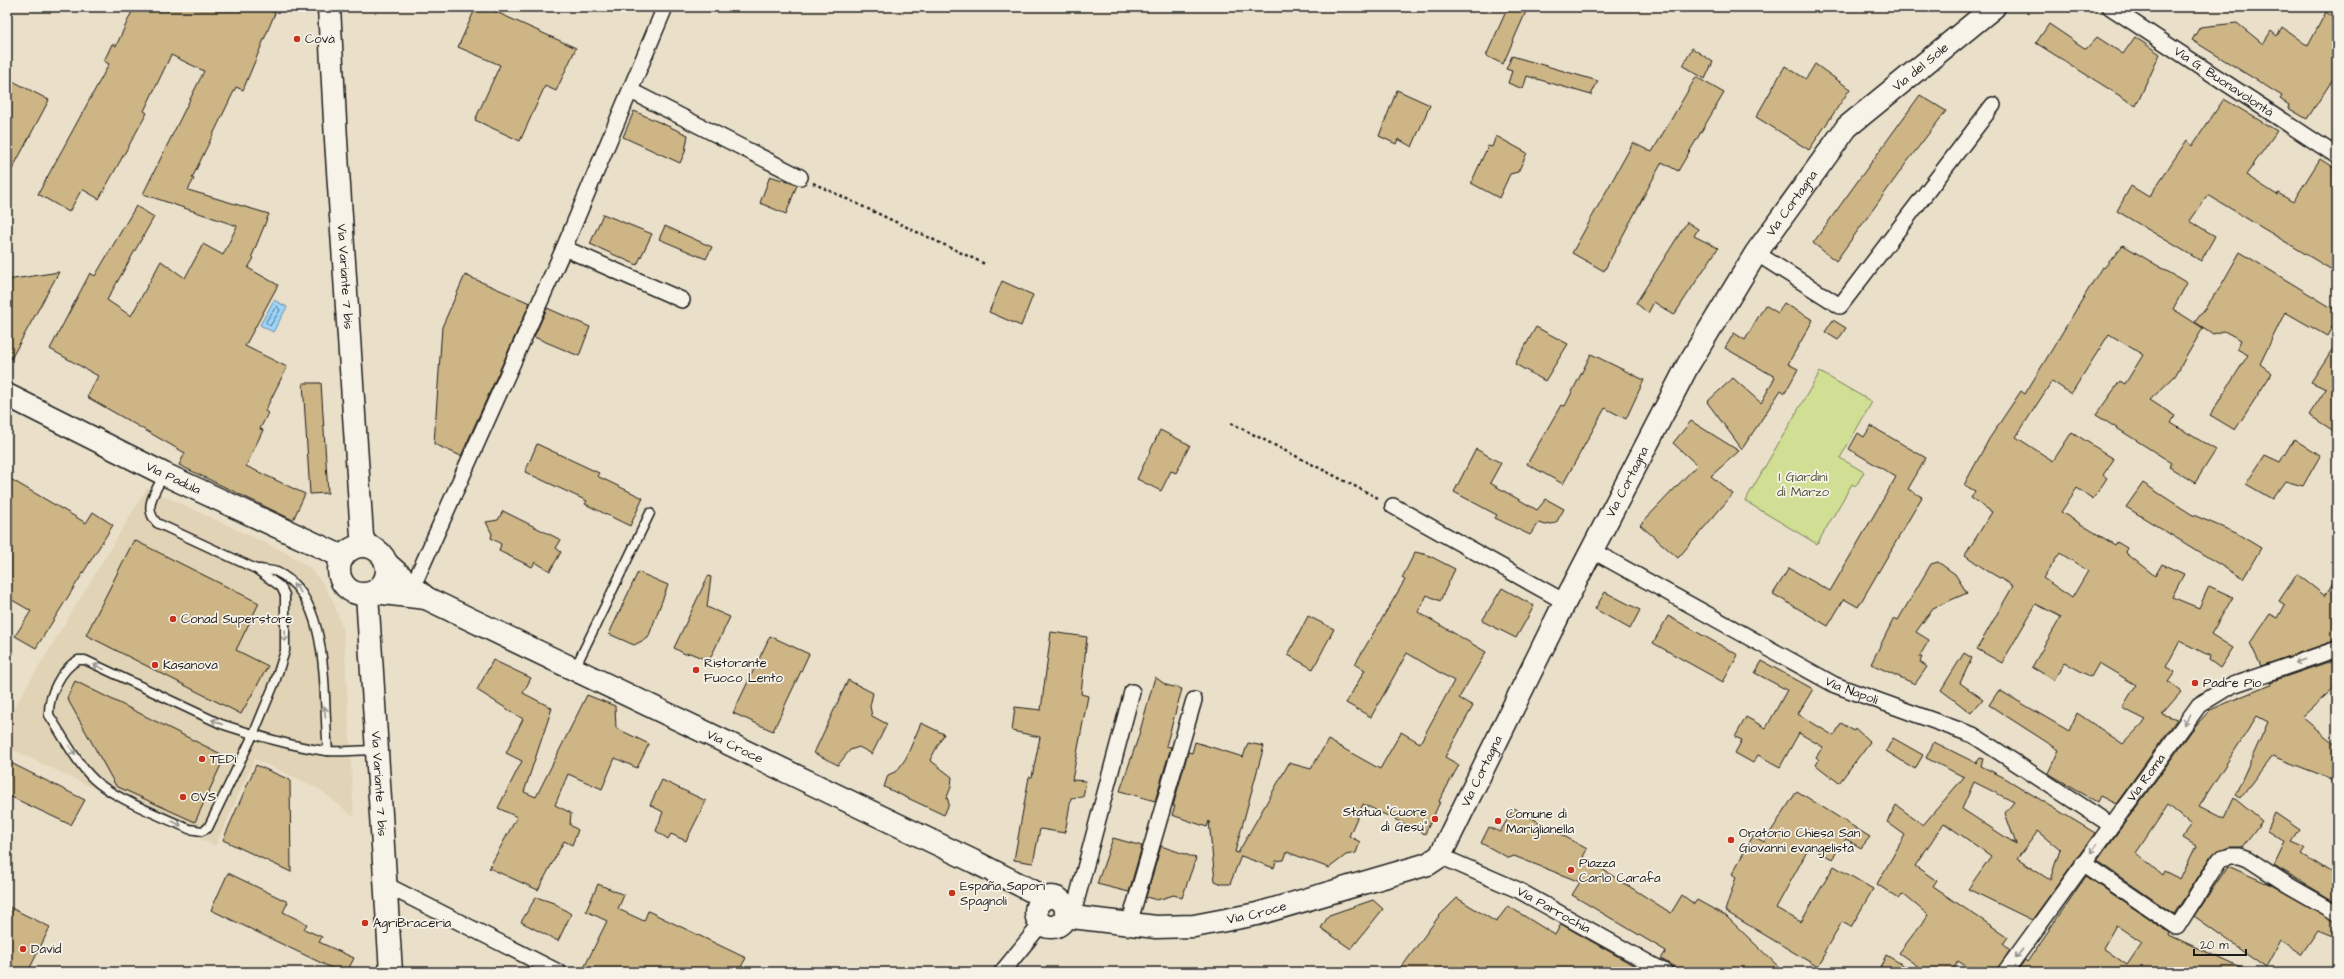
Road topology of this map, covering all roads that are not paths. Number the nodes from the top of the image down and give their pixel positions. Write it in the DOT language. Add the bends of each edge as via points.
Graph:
graph roads {
  1 [pos="329,7"];
  2 [pos="665,7"];
  3 [pos="1994,7"];
  4 [pos="2110,7"];
  5 [pos="631,91"];
  6 [pos="1993,105"];
  7 [pos="1847,127"];
  8 [pos="2337,156"];
  9 [pos="800,176"];
  10 [pos="564,248"];
  11 [pos="1756,253"];
  12 [pos="682,300"];
  13 [pos="7,395"];
  14 [pos="164,474"];
  15 [pos="1393,506"];
  16 [pos="650,513"];
  17 [pos="366,546"];
  18 [pos="1593,550"];
  19 [pos="343,557"];
  20 [pos="386,563"];
  21 [pos="256,569"];
  22 [pos="420,592"];
  23 [pos="370,593"];
  24 [pos="1565,602"];
  25 [pos="2337,649"];
  26 [pos="575,668"];
  27 [pos="1132,692"];
  28 [pos="1194,700"];
  29 [pos="254,733"];
  30 [pos="378,750"];
  31 [pos="328,751"];
  32 [pos="2111,825"];
  33 [pos="1440,856"];
  34 [pos="2083,863"];
  35 [pos="386,885"];
  36 [pos="1042,900"];
  37 [pos="2337,913"];
  38 [pos="1069,916"];
  39 [pos="1041,924"];
  40 [pos="1129,924"];
  41 [pos="391,972"];
  42 [pos="558,972"];
  43 [pos="1002,972"];
  44 [pos="1665,972"];
  45 [pos="2005,972"];
  1 -- 17 [label="street, Via Variante 7 bis" via="362,536"];
  2 -- 5 [label="street"];
  3 -- 7 [label="street, Via del Sole"];
  4 -- 8 [label="street, Via G. Buonavolontà"];
  5 -- 9 [label="street"];
  5 -- 10 [label="street"];
  6 -- 11 [label="street" via="1840,306"];
  7 -- 11 [label="street, Via Cortagna"];
  10 -- 12 [label="street"];
  10 -- 22 [label="street"];
  11 -- 18 [label="street, Via Cortagna" via="1688,364"];
  13 -- 14 [label="street, Via Padula"];
  14 -- 19 [label="street, Via Padula"];
  14 -- 21 [label="lane" via="151,501 149,510 153,518 158,523"];
  15 -- 24 [label="street"];
  16 -- 26 [label="lane"];
  17 -- 19 [label="street" via="353,548"];
  17 -- 20 [label="street" via="379,551"];
  18 -- 24 [label="street, Via Cortagna"];
  18 -- 32 [label="street, Via Napoli" via="1835,685 1974,735"];
  19 -- 23 [label="street" via="339,564 341,580 351,592"];
  20 -- 22 [label="street, Via Croce"];
  20 -- 23 [label="street" via="388,570 384,583"];
  21 -- 29 [label="lane, one-way" via="281,587 285,595 286,621 285,651"];
  31 -- 21 [label="lane, one-way" via="320,647 310,607 299,589 289,580 275,572"];
  22 -- 23 [label="street, Via Croce"];
  22 -- 26 [label="street, Via Croce"];
  23 -- 30 [label="street, Via Variante 7 bis"];
  24 -- 33 [label="street, Via Cortagna"];
  25 -- 32 [label="street, Via Roma, one-way" via="2230,686 2199,706"];
  26 -- 36 [label="street, Via Croce" via="975,862 1034,892"];
  27 -- 38 [label="street"];
  28 -- 40 [label="street"];
  29 -- 29 [label="lane, one-way" via="221,724 85,660 78,660 66,670 49,706 49,716 88,773 98,783 194,831 208,828"];
  29 -- 31 [label="lane" via="295,746"];
  30 -- 31 [label="lane"];
  30 -- 35 [label="street, Via Variante 7 bis"];
  32 -- 34 [label="street, Via Roma, one-way"];
  33 -- 40 [label="street, Via Croce" via="1428,864 1232,920 1194,926 1156,927"];
  33 -- 44 [label="street, Via Parrochia" via="1518,890"];
  34 -- 37 [label="street" via="2177,927 2220,859 2230,856 2248,859"];
  34 -- 45 [label="street, Via Roma, one-way"];
  35 -- 41 [label="street, Via Variante 7 bis"];
  35 -- 42 [label="street"];
  36 -- 38 [label="street" via="1050,897 1059,899"];
  36 -- 39 [label="street" via="1036,911"];
  38 -- 39 [label="street" via="1056,926 1047,927"];
  38 -- 40 [label="street, Via Croce"];
  39 -- 43 [label="street"];
}
